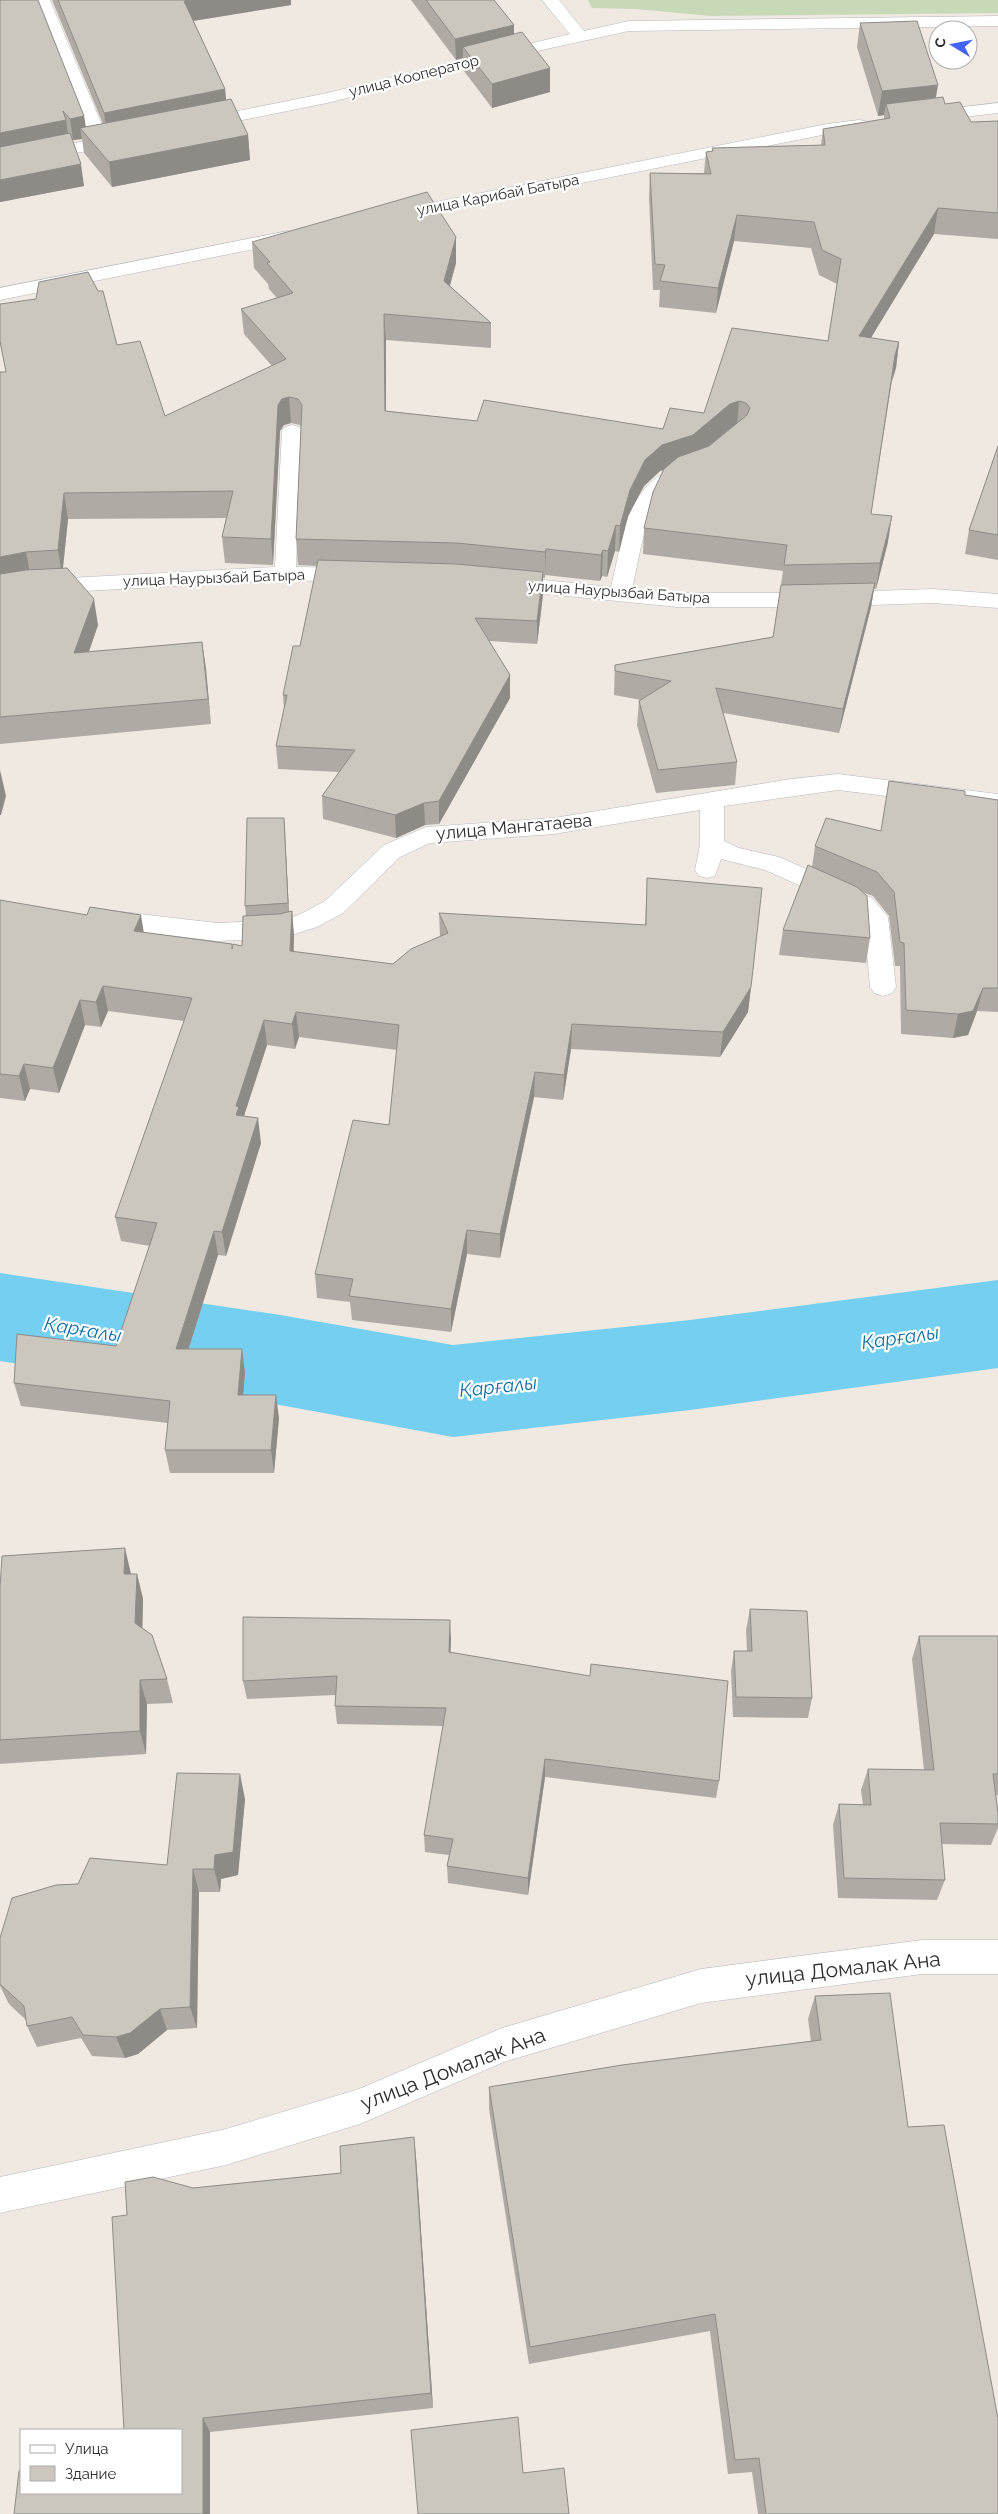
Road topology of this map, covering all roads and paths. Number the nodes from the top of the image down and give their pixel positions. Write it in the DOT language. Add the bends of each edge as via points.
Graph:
graph roads {
  1 [pos="42,0"];
  2 [pos="550,0"];
  3 [pos="998,21"];
  4 [pos="581,37"];
  5 [pos="998,108"];
  6 [pos="912,118"];
  7 [pos="874,123"];
  8 [pos="186,127"];
  9 [pos="139,136"];
  10 [pos="101,144"];
  11 [pos="0,162"];
  12 [pos="379,218"];
  13 [pos="302,234"];
  14 [pos="0,294"];
  15 [pos="292,431"];
  16 [pos="706,460"];
  17 [pos="285,573"];
  18 [pos="371,576"];
  19 [pos="486,581"];
  20 [pos="0,592"];
  21 [pos="620,594"];
  22 [pos="998,601"];
  23 [pos="712,801"];
  24 [pos="998,802"];
  25 [pos="712,846"];
  26 [pos="707,870"];
  27 [pos="78,915"];
  28 [pos="883,987"];
  29 [pos="998,1957"];
  30 [pos="0,2194"];
  1 -- 10 [label="street"];
  2 -- 4 [label="street"];
  3 -- 4 [label="street, улица Кооператор" via="629,26"];
  4 -- 8 [label="street, улица Кооператор" via="513,50 327,98"];
  5 -- 6 [label="street"];
  7 -- 12 [label="street, улица Карибай Батыра" via="817,131"];
  9 -- 10 [label="street"];
  10 -- 11 [label="street"];
  13 -- 14 [label="street"];
  15 -- 17 [label="street"];
  16 -- 21 [label="street" via="699,467 668,477 652,491 640,517"];
  17 -- 18 [label="street, улица Наурызбай Батыра"];
  17 -- 20 [label="street, улица Наурызбай Батыра" via="31,587"];
  19 -- 21 [label="street, улица Наурызбай Батыра"];
  21 -- 22 [label="street, улица Наурызбай Батыра" via="678,600 933,596"];
  23 -- 24 [label="street, улица Мангатаева" via="838,782"];
  23 -- 25 [label="street"];
  23 -- 27 [label="street, улица Мангатаева" via="554,826 426,835 392,851 334,907 308,921 282,929 217,932"];
  25 -- 26 [label="street"];
  25 -- 28 [label="street" via="733,855 770,863 863,904 876,917"];
  29 -- 30 [label="street, улица Домалак Ана" via="922,1957 701,1986 502,2045 360,2106 226,2147"];
}
